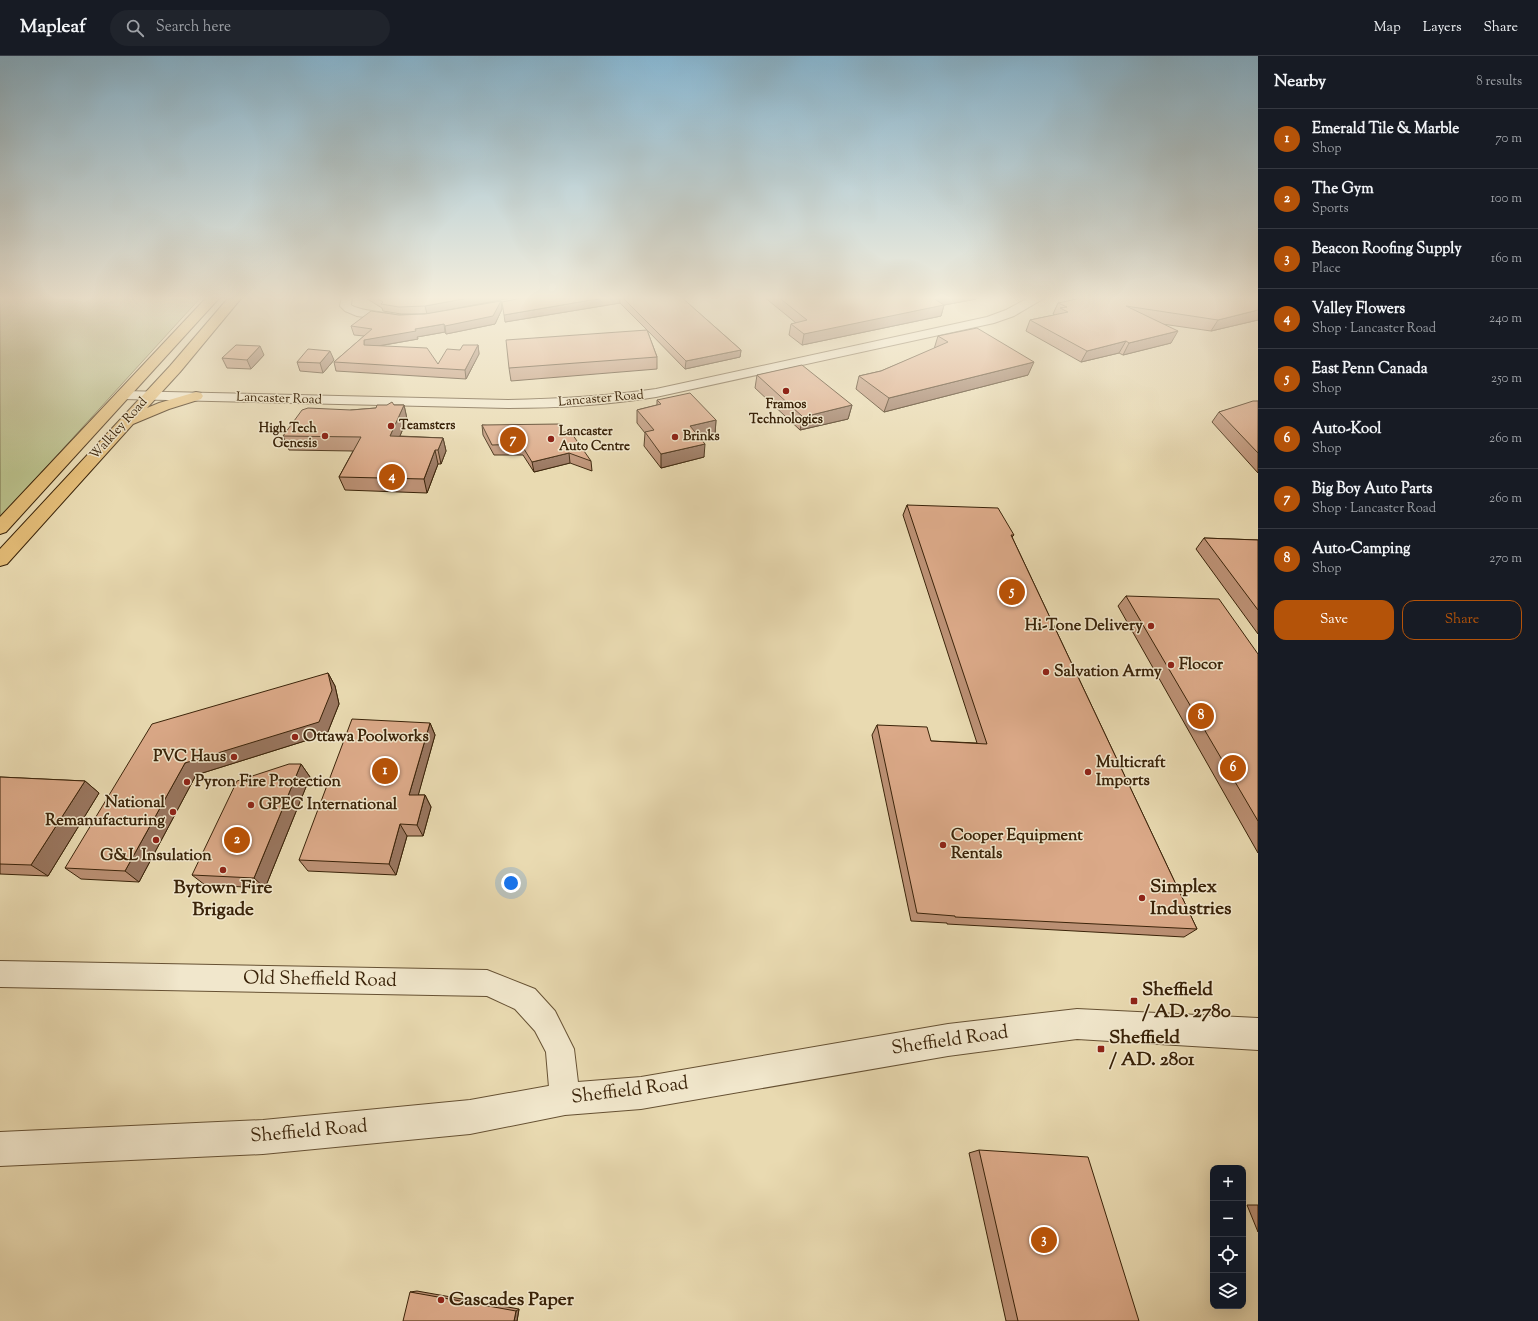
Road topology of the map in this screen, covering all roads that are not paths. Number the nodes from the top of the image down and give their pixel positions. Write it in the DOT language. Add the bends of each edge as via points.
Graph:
graph roads {
  1 [pos="160,355"];
  2 [pos="204,355"];
  3 [pos="830,355"];
  4 [pos="188,384"];
  5 [pos="127,391"];
  6 [pos="153,391"];
  7 [pos="122,427"];
  8 [pos="0,528"];
  9 [pos="0,560"];
  10 [pos="0,974"];
  11 [pos="1258,1034"];
  12 [pos="565,1099"];
  13 [pos="0,1149"];
  1 -- 5 [label="main road, Walkley Road"];
  2 -- 4 [label="main road, Walkley Road"];
  3 -- 4 [label="street, Lancaster Road" via="656,393 576,402 483,403 378,399"];
  4 -- 6 [label="street, Lancaster Road"];
  4 -- 6 [label="main road, Walkley Road"];
  4 -- 7 [label="main road" via="155,409"];
  5 -- 6 [label="street, Lancaster Road"];
  5 -- 8 [label="main road, Walkley Road"];
  6 -- 7 [label="main road, Walkley Road"];
  7 -- 9 [label="main road, Walkley Road"];
  10 -- 12 [label="street, Old Sheffield Road" via="487,983 525,999 545,1021 560,1049"];
  11 -- 12 [label="street, Sheffield Road" via="1077,1024 948,1040 641,1093"];
  12 -- 13 [label="street, Sheffield Road" via="470,1117 263,1137"];
}
